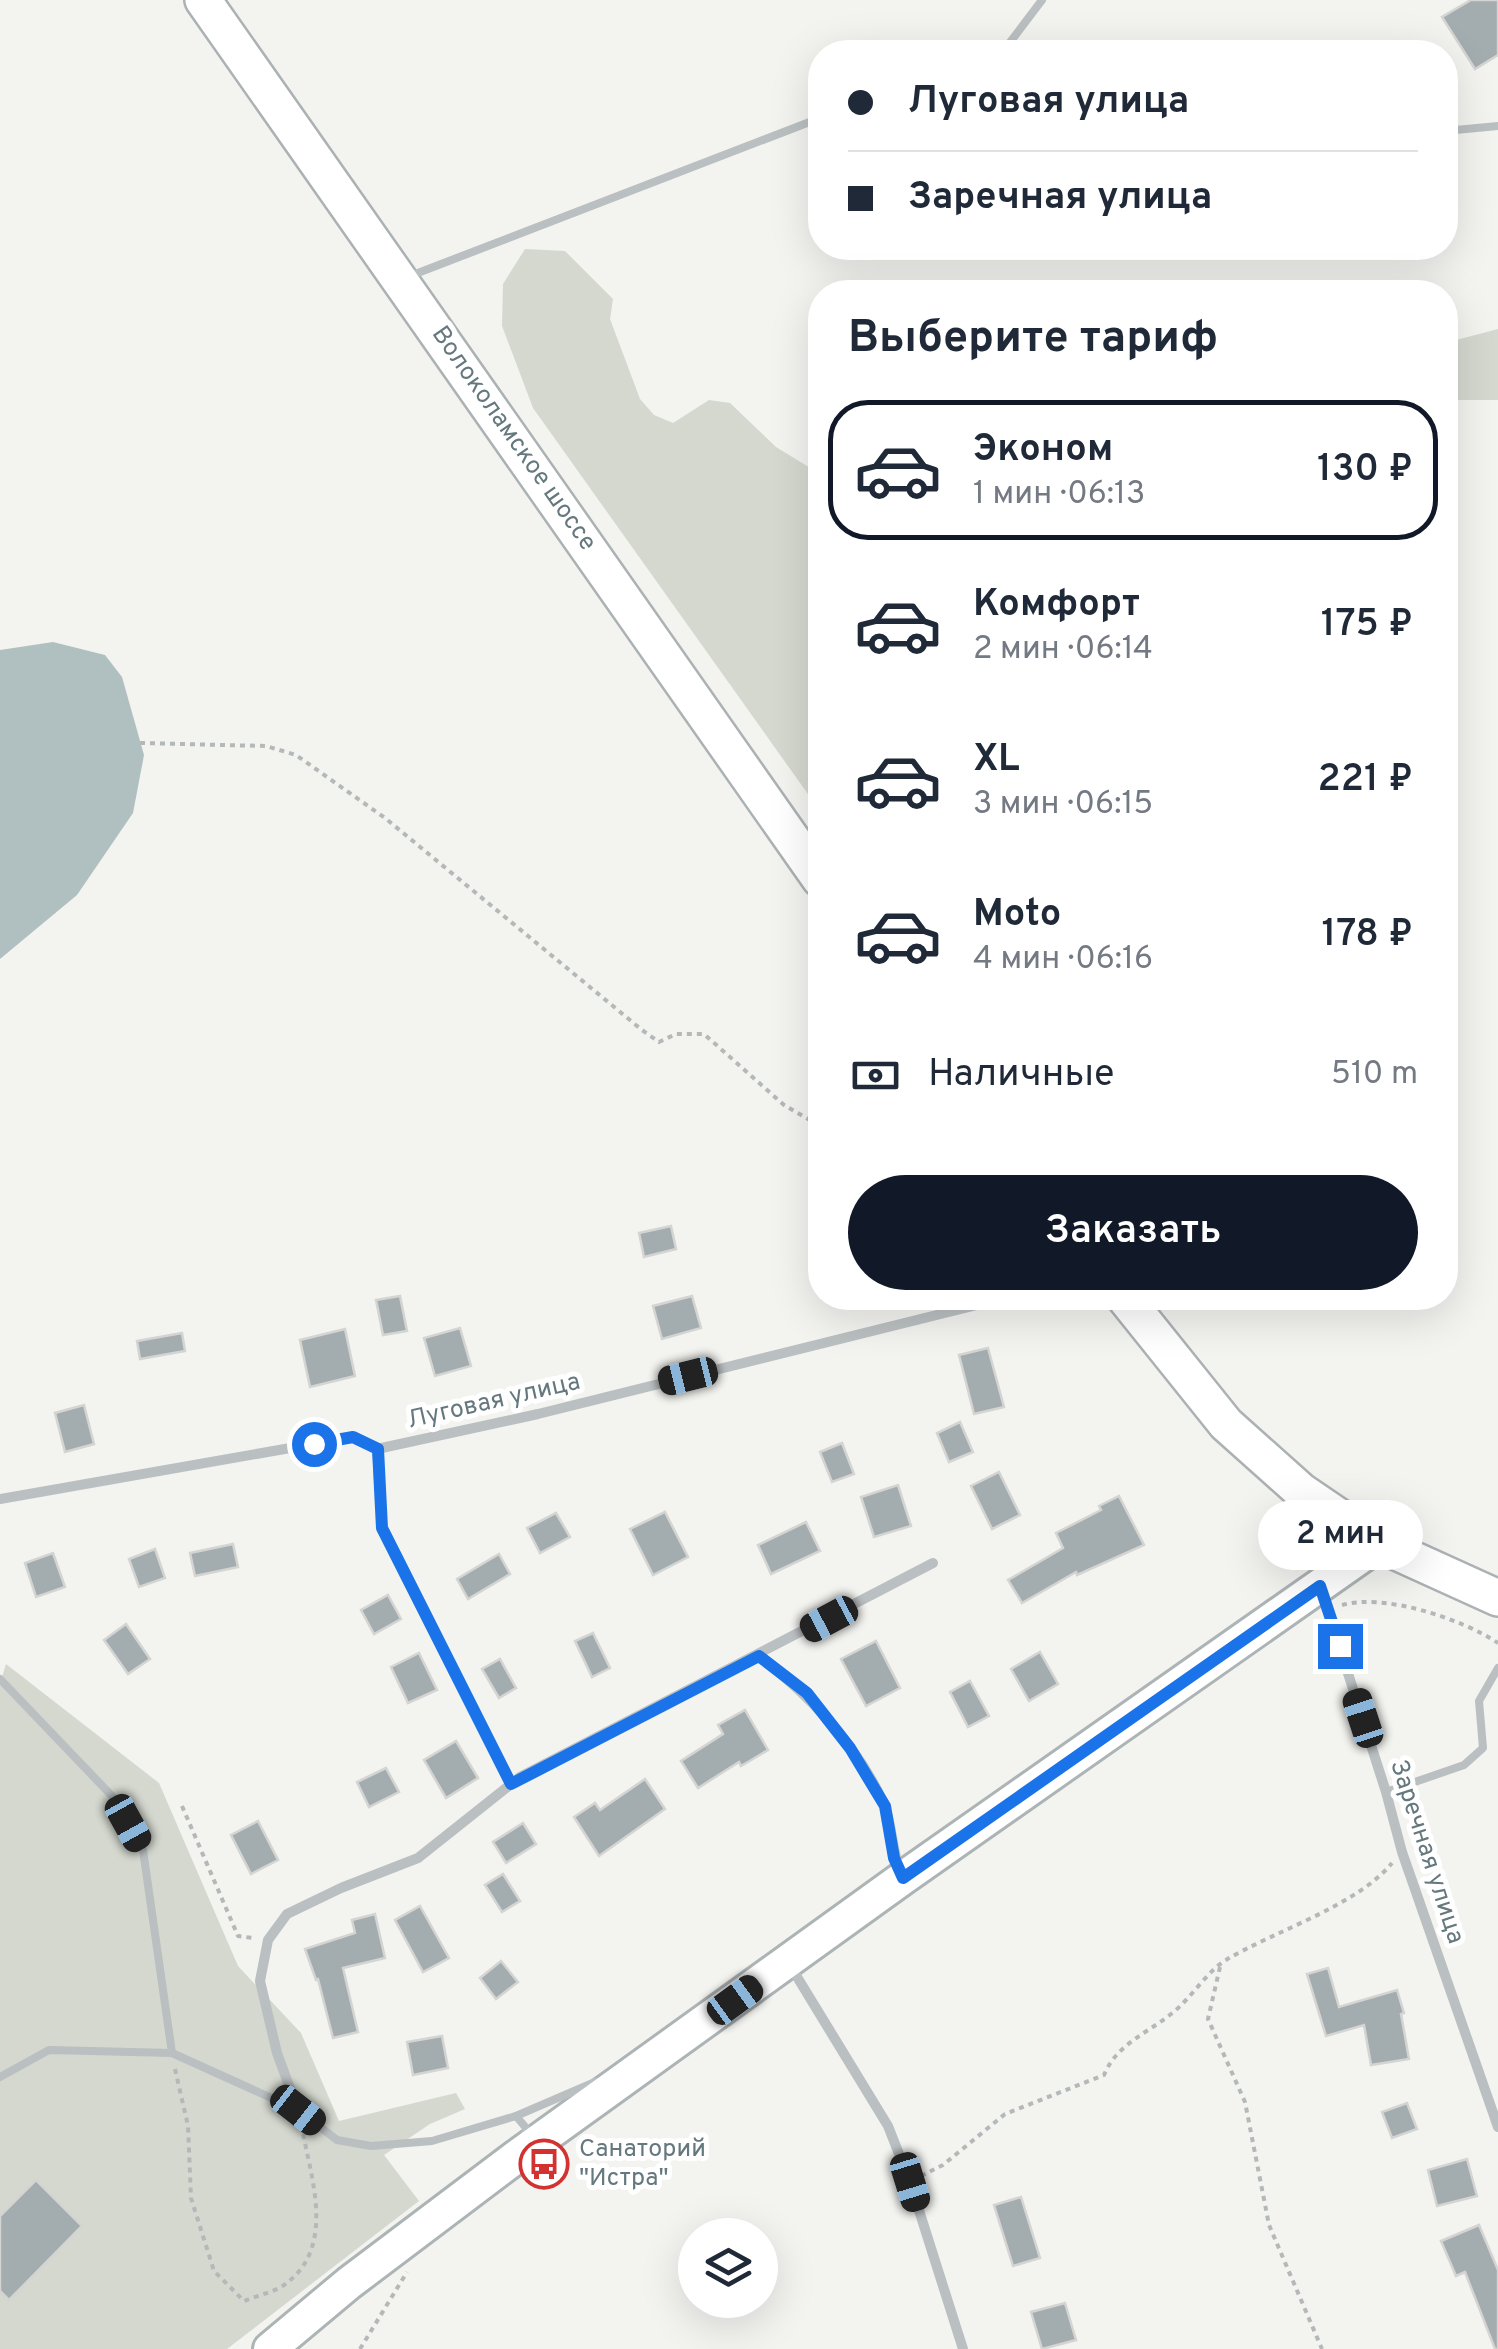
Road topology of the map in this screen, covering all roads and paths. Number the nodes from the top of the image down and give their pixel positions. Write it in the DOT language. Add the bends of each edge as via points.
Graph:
graph roads {
  1 [pos="204,0"];
  2 [pos="1042,0"];
  3 [pos="1012,40"];
  4 [pos="808,123"];
  5 [pos="1498,126"];
  6 [pos="1458,130"];
  7 [pos="402,280"];
  8 [pos="140,743"];
  9 [pos="808,861"];
  10 [pos="808,1119"];
  11 [pos="956,1310"];
  12 [pos="1135,1310"];
  13 [pos="378,1449"];
  14 [pos="0,1499"];
  15 [pos="1378,1544"];
  16 [pos="933,1563"];
  17 [pos="1324,1598"];
  18 [pos="1498,1598"];
  19 [pos="1498,1643"];
  20 [pos="759,1656"];
  21 [pos="1498,1668"];
  22 [pos="0,1679"];
  23 [pos="511,1784"];
  24 [pos="1386,1792"];
  25 [pos="182,1806"];
  26 [pos="1402,1852"];
  27 [pos="903,1878"];
  28 [pos="268,1940"];
  29 [pos="788,1962"];
  30 [pos="1221,1962"];
  31 [pos="172,2053"];
  32 [pos="655,2056"];
  33 [pos="0,2078"];
  34 [pos="298,2110"];
  35 [pos="516,2116"];
  36 [pos="1498,2128"];
  37 [pos="516,2157"];
  38 [pos="910,2182"];
  39 [pos="408,2272"];
  40 [pos="270,2349"];
  41 [pos="360,2349"];
  42 [pos="963,2349"];
  43 [pos="1322,2349"];
  1 -- 7 [label="main road, Волоколамское шоссе"];
  2 -- 3 [label="lane"];
  4 -- 7 [label="lane"];
  5 -- 6 [label="lane"];
  7 -- 9 [label="main road, Волоколамское шоссе"];
  8 -- 10 [label="path" via="266,746 296,754 642,1030 660,1042 676,1034 704,1034"];
  11 -- 13 [label="street, Луговая улица"];
  12 -- 15 [label="main road" via="1226,1424 1301,1491"];
  13 -- 14 [label="street, Луговая улица" via="353,1437"];
  13 -- 23 [label="street" via="382,1528"];
  15 -- 17 [label="main road"];
  15 -- 18 [label="main road"];
  16 -- 20 [label="street"];
  17 -- 19 [label="path" via="1415,1609"];
  17 -- 24 [label="street, Заречная улица"];
  17 -- 27 [label="main road"];
  20 -- 23 [label="street"];
  20 -- 27 [label="street" via="807,1693 850,1748 885,1806"];
  21 -- 24 [label="lane" via="1479,1701 1482,1748 1464,1764"];
  22 -- 31 [label="lane" via="112,1796 143,1850"];
  23 -- 28 [label="street" via="418,1858 287,1914"];
  24 -- 26 [label="street, Заречная улица"];
  25 -- 28 [label="path" via="238,1936"];
  26 -- 30 [label="path" via="1358,1892"];
  26 -- 36 [label="street, Заречная улица"];
  27 -- 29 [label="main road"];
  28 -- 34 [label="street" via="260,1981"];
  29 -- 32 [label="main road"];
  29 -- 38 [label="street" via="888,2126"];
  30 -- 38 [label="path" via="1191,1999 1110,2060 1104,2075 1004,2114 943,2165"];
  30 -- 43 [label="path" via="1208,2019 1244,2102 1269,2225"];
  31 -- 33 [label="lane" via="49,2050"];
  31 -- 34 [label="lane"];
  31 -- 34 [label="path" via="188,2126 191,2198 214,2271 244,2301 282,2286 308,2258 319,2217"];
  32 -- 35 [label="lane"];
  32 -- 37 [label="main road"];
  34 -- 35 [label="lane" via="337,2140 371,2146 432,2140"];
  35 -- 37 [label="lane" via="527,2129"];
  37 -- 40 [label="main road"];
  38 -- 42 [label="street"];
  39 -- 41 [label="path"];
}
